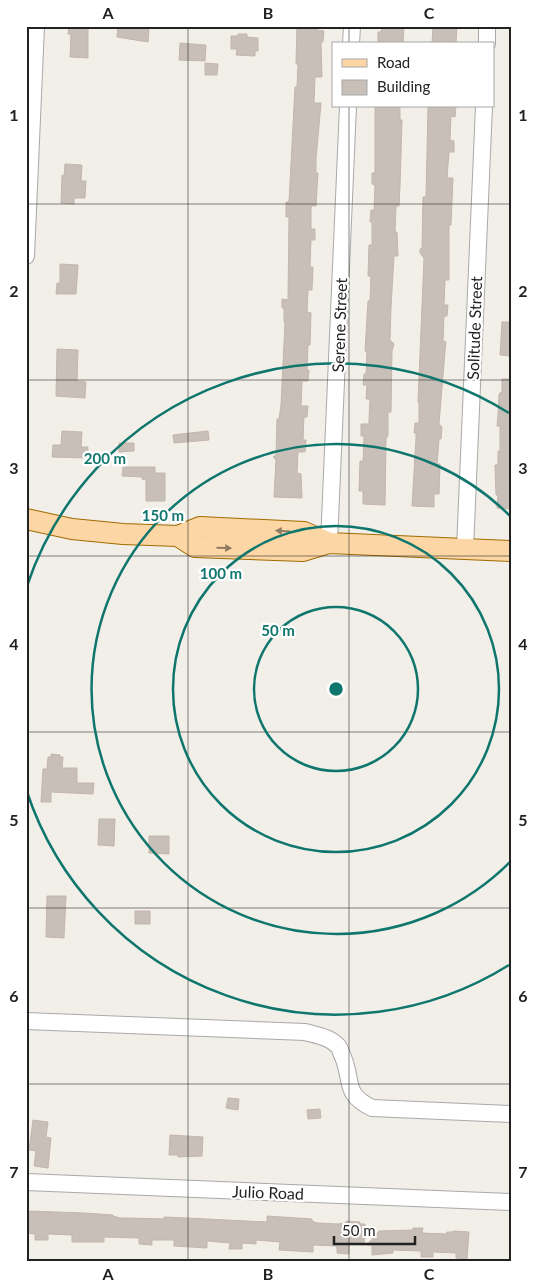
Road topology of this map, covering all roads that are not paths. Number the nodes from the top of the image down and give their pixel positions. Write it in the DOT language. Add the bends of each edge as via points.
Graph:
graph roads {
  1 [pos="36,26"];
  2 [pos="352,26"];
  3 [pos="487,26"];
  4 [pos="351,42"];
  5 [pos="486,42"];
  6 [pos="348,108"];
  7 [pos="484,108"];
  8 [pos="26,256"];
  9 [pos="26,518"];
  10 [pos="330,543"];
  11 [pos="465,549"];
  12 [pos="511,551"];
  13 [pos="26,1021"];
  14 [pos="511,1114"];
  15 [pos="26,1182"];
  16 [pos="511,1202"];
  1 -- 8 [label="street"];
  2 -- 4 [label="street"];
  3 -- 5 [label="street"];
  6 -- 10 [label="street, Serene Street"];
  7 -- 11 [label="street, Solitude Street"];
  9 -- 10 [label="main road" via="72,529 178,536 200,528 304,532"];
  10 -- 11 [label="main road"];
  11 -- 12 [label="main road"];
  13 -- 14 [label="street" via="305,1032 328,1039 338,1046 351,1090 360,1102 372,1108"];
  15 -- 16 [label="street, Julio Road"];
}
